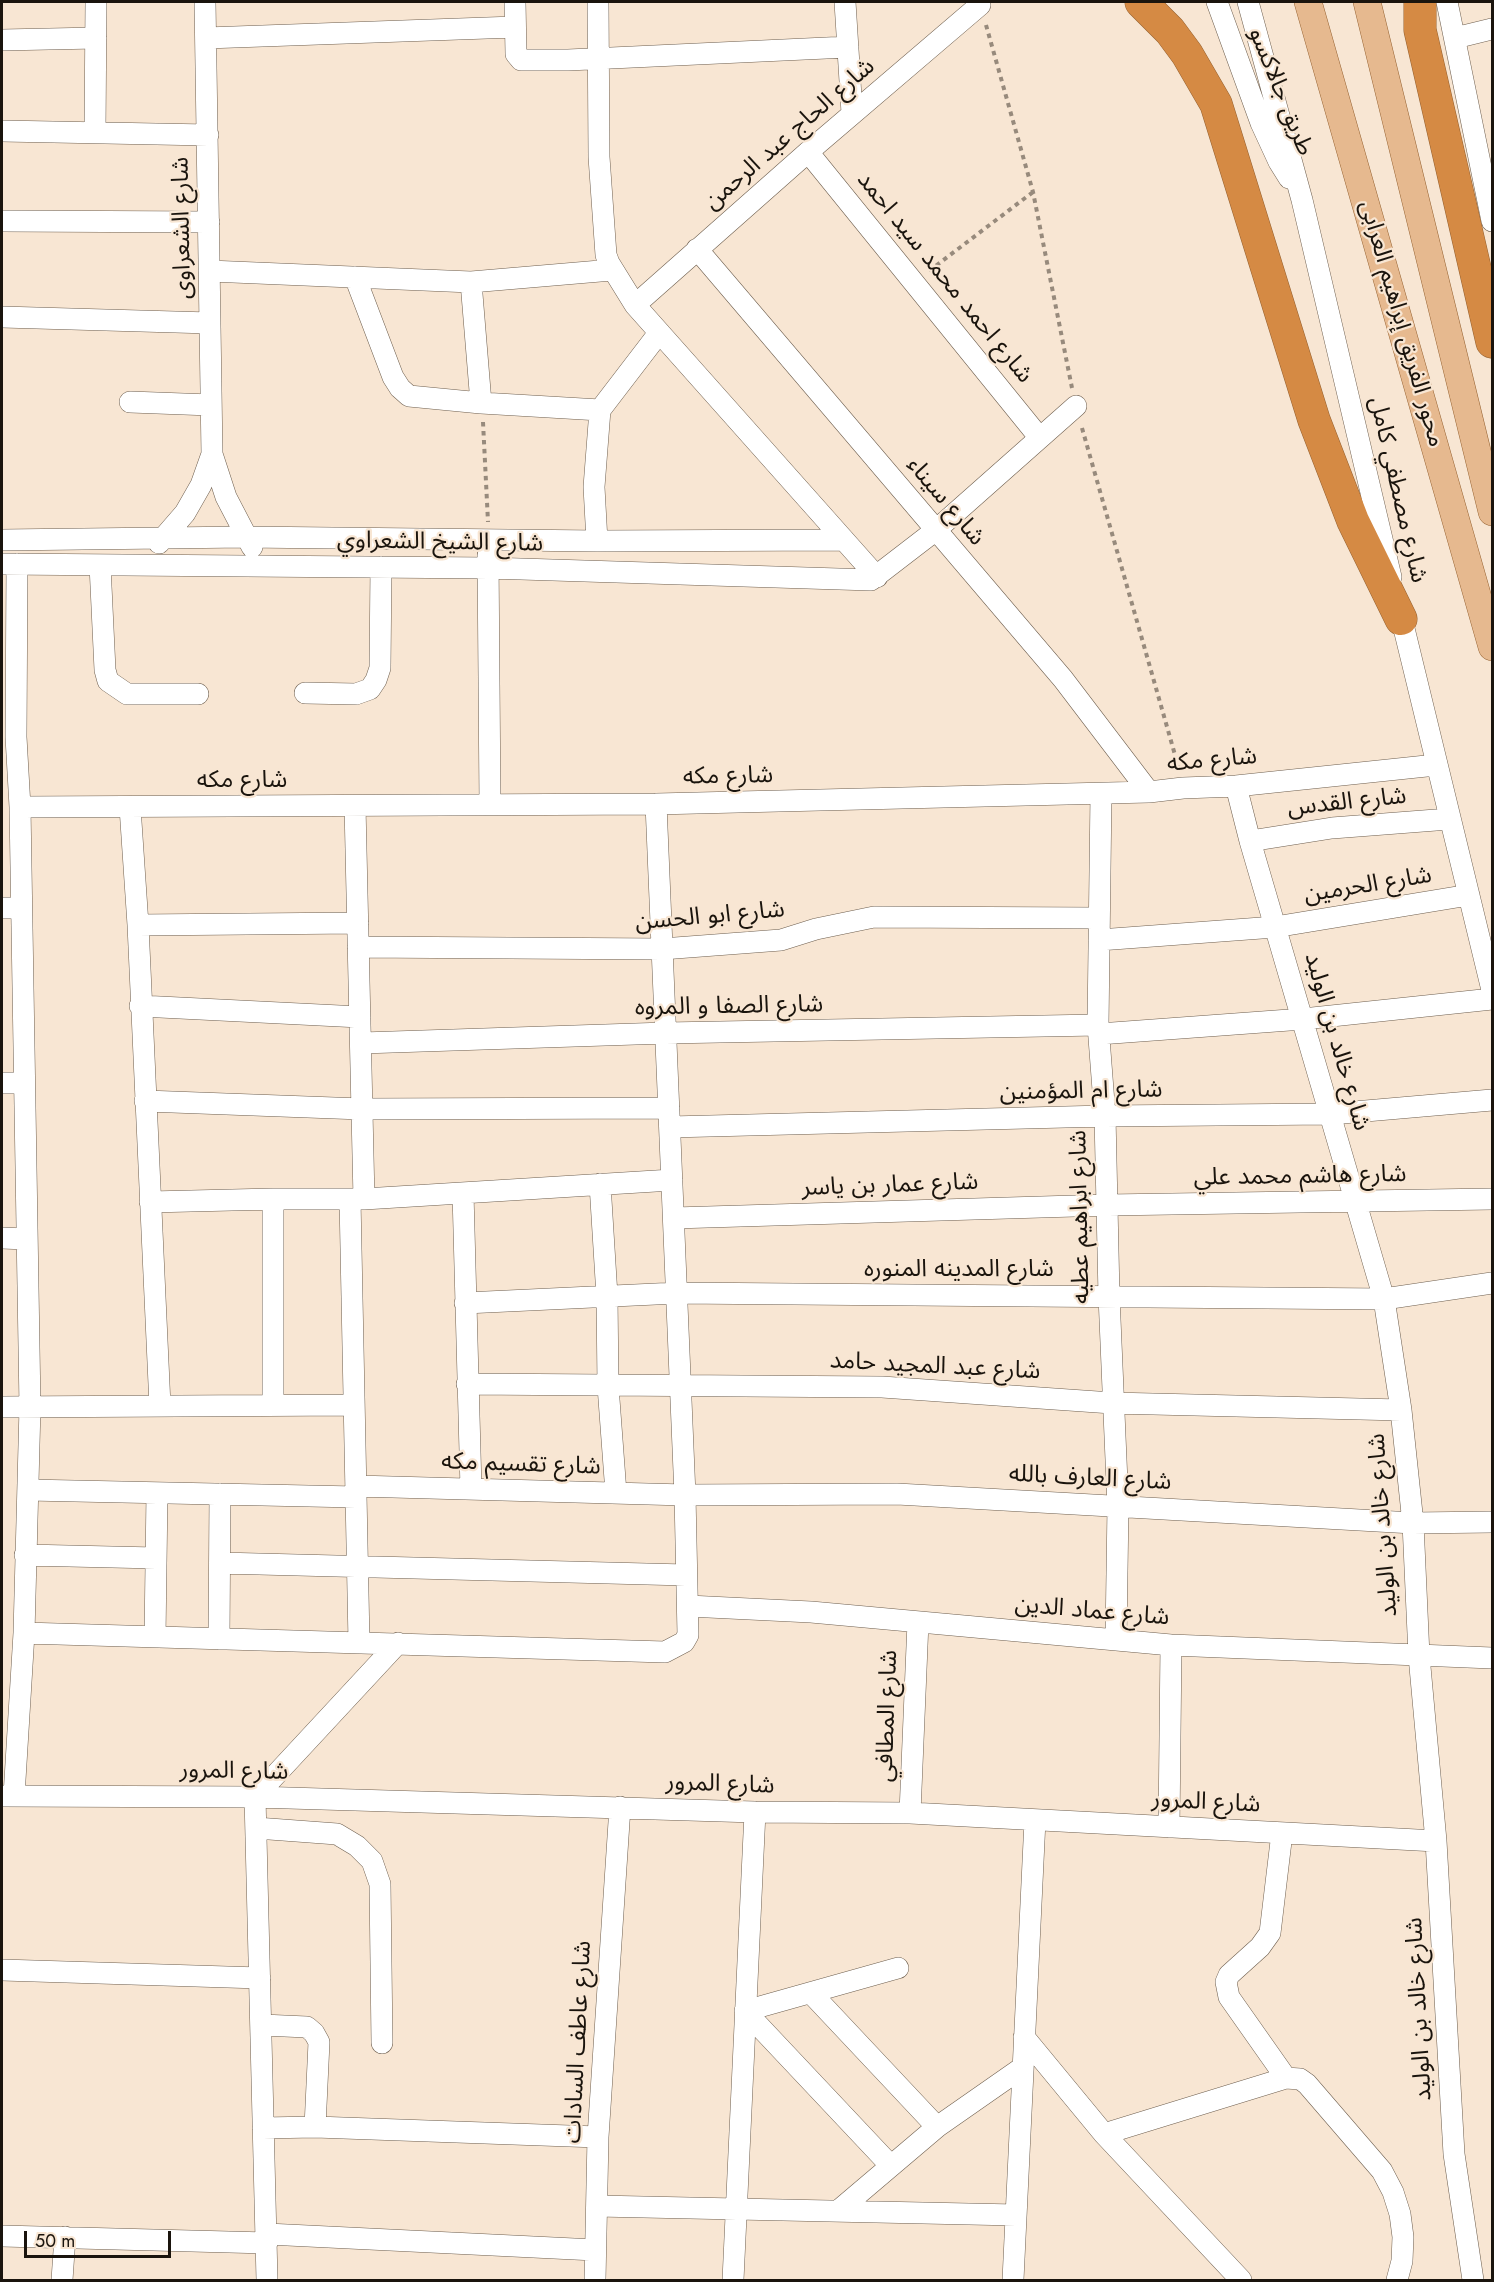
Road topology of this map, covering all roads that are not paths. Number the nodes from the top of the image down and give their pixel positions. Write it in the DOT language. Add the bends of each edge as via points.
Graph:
graph roads {
  1 [pos="96,2"];
  2 [pos="205,2"];
  3 [pos="515,2"];
  4 [pos="598,2"];
  5 [pos="845,2"];
  6 [pos="1141,2"];
  7 [pos="1216,2"];
  8 [pos="1248,2"];
  9 [pos="1308,2"];
  10 [pos="1366,2"];
  11 [pos="1447,2"];
  12 [pos="981,5"];
  13 [pos="1420,16"];
  14 [pos="515,27"];
  15 [pos="1492,29"];
  16 [pos="96,38"];
  17 [pos="206,38"];
  18 [pos="1455,38"];
  19 [pos="2,40"];
  20 [pos="848,47"];
  21 [pos="598,58"];
  22 [pos="852,113"];
  23 [pos="2,131"];
  24 [pos="96,133"];
  25 [pos="208,135"];
  26 [pos="808,152"];
  27 [pos="1487,172"];
  28 [pos="1302,200"];
  29 [pos="2,220"];
  30 [pos="1492,221"];
  31 [pos="209,222"];
  32 [pos="697,249"];
  33 [pos="612,270"];
  34 [pos="209,271"];
  35 [pos="355,277"];
  36 [pos="471,282"];
  37 [pos="635,305"];
  38 [pos="2,317"];
  39 [pos="210,323"];
  40 [pos="659,333"];
  41 [pos="1492,342"];
  42 [pos="130,402"];
  43 [pos="481,403"];
  44 [pos="211,405"];
  45 [pos="1076,406"];
  46 [pos="600,410"];
  47 [pos="1039,437"];
  48 [pos="212,454"];
  49 [pos="1492,512"];
  50 [pos="936,530"];
  51 [pos="246,537"];
  52 [pos="165,538"];
  53 [pos="488,539"];
  54 [pos="2,540"];
  55 [pos="844,540"];
  56 [pos="597,541"];
  57 [pos="9,564"];
  58 [pos="135,564"];
  59 [pos="100,565"];
  60 [pos="264,566"];
  61 [pos="381,567"];
  62 [pos="489,568"];
  63 [pos="877,577"];
  64 [pos="1401,619"];
  65 [pos="1492,646"];
  66 [pos="305,693"];
  67 [pos="198,694"];
  68 [pos="9,737"];
  69 [pos="1436,765"];
  70 [pos="1236,786"];
  71 [pos="1149,792"];
  72 [pos="1101,794"];
  73 [pos="656,804"];
  74 [pos="490,805"];
  75 [pos="355,806"];
  76 [pos="20,807"];
  77 [pos="130,807"];
  78 [pos="1449,819"];
  79 [pos="1250,841"];
  80 [pos="1469,895"];
  81 [pos="11,908"];
  82 [pos="1099,918"];
  83 [pos="358,923"];
  84 [pos="138,925"];
  85 [pos="1275,927"];
  86 [pos="1099,940"];
  87 [pos="358,947"];
  88 [pos="662,950"];
  89 [pos="1492,990"];
  90 [pos="1492,999"];
  91 [pos="140,1006"];
  92 [pos="360,1017"];
  93 [pos="1303,1019"];
  94 [pos="1098,1029"];
  95 [pos="666,1033"];
  96 [pos="362,1043"];
  97 [pos="2,1083"];
  98 [pos="24,1083"];
  99 [pos="1492,1100"];
  100 [pos="145,1101"];
  101 [pos="362,1109"];
  102 [pos="1331,1114"];
  103 [pos="1105,1116"];
  104 [pos="669,1117"];
  105 [pos="672,1180"];
  106 [pos="600,1184"];
  107 [pos="463,1193"];
  108 [pos="357,1199"];
  109 [pos="1492,1199"];
  110 [pos="273,1200"];
  111 [pos="150,1202"];
  112 [pos="1354,1203"];
  113 [pos="1107,1205"];
  114 [pos="674,1218"];
  115 [pos="2,1238"];
  116 [pos="26,1239"];
  117 [pos="1492,1283"];
  118 [pos="677,1293"];
  119 [pos="607,1296"];
  120 [pos="1108,1296"];
  121 [pos="1384,1299"];
  122 [pos="465,1303"];
  123 [pos="467,1384"];
  124 [pos="608,1386"];
  125 [pos="681,1387"];
  126 [pos="1112,1403"];
  127 [pos="273,1405"];
  128 [pos="354,1405"];
  129 [pos="160,1406"];
  130 [pos="2,1407"];
  131 [pos="30,1407"];
  132 [pos="1401,1410"];
  133 [pos="471,1489"];
  134 [pos="28,1490"];
  135 [pos="157,1492"];
  136 [pos="356,1492"];
  137 [pos="616,1493"];
  138 [pos="220,1494"];
  139 [pos="685,1495"];
  140 [pos="1118,1506"];
  141 [pos="1492,1521"];
  142 [pos="1413,1523"];
  143 [pos="25,1555"];
  144 [pos="156,1558"];
  145 [pos="220,1563"];
  146 [pos="357,1568"];
  147 [pos="686,1575"];
  148 [pos="688,1606"];
  149 [pos="918,1622"];
  150 [pos="24,1633"];
  151 [pos="154,1637"];
  152 [pos="219,1639"];
  153 [pos="1116,1639"];
  154 [pos="359,1642"];
  155 [pos="398,1643"];
  156 [pos="1172,1645"];
  157 [pos="1419,1656"];
  158 [pos="1492,1658"];
  159 [pos="8,1796"];
  160 [pos="255,1797"];
  161 [pos="620,1807"];
  162 [pos="755,1812"];
  163 [pos="910,1813"];
  164 [pos="1035,1820"];
  165 [pos="1169,1827"];
  166 [pos="256,1828"];
  167 [pos="1282,1833"];
  168 [pos="1436,1841"];
  169 [pos="898,1968"];
  170 [pos="2,1970"];
  171 [pos="260,1978"];
  172 [pos="810,1993"];
  173 [pos="746,2011"];
  174 [pos="262,2025"];
  175 [pos="1024,2037"];
  176 [pos="382,2043"];
  177 [pos="1023,2067"];
  178 [pos="1286,2078"];
  179 [pos="315,2127"];
  180 [pos="936,2127"];
  181 [pos="263,2128"];
  182 [pos="1104,2134"];
  183 [pos="598,2137"];
  184 [pos="891,2166"];
  185 [pos="597,2206"];
  186 [pos="736,2209"];
  187 [pos="838,2211"];
  188 [pos="1016,2215"];
  189 [pos="2,2236"];
  190 [pos="65,2237"];
  191 [pos="267,2239"];
  192 [pos="595,2250"];
  193 [pos="62,2280"];
  194 [pos="267,2280"];
  195 [pos="595,2280"];
  196 [pos="733,2280"];
  197 [pos="1013,2280"];
  198 [pos="1241,2280"];
  199 [pos="1397,2280"];
  200 [pos="1473,2280"];
  1 -- 16 [label="street"];
  2 -- 17 [label="street, شارع الشعراوى"];
  3 -- 14 [label="street"];
  4 -- 21 [label="street"];
  5 -- 20 [label="street"];
  6 -- 64 [label="highway" via="1187,54 1216,104 1314,420 1353,521"];
  7 -- 28 [label="street, طريق جالاكسو" via="1267,140"];
  8 -- 28 [label="street, شارع مصطفي كامل"];
  9 -- 65 [label="main road, محور الفريق إبراهيم العرابى"];
  10 -- 49 [label="main road, محور الفريق إبراهيم العرابى"];
  11 -- 18 [label="street"];
  12 -- 22 [label="street, شارع الحاج عبد الرحمن"];
  13 -- 41 [label="highway"];
  14 -- 17 [label="street"];
  14 -- 21 [label="street" via="516,54 521,60"];
  15 -- 18 [label="street"];
  16 -- 19 [label="street"];
  16 -- 24 [label="street"];
  17 -- 25 [label="street, شارع الشعراوى"];
  18 -- 27 [label="street"];
  20 -- 21 [label="street"];
  20 -- 22 [label="street"];
  21 -- 33 [label="street" via="599,157 606,255"];
  22 -- 26 [label="street, شارع الحاج عبد الرحمن"];
  23 -- 24 [label="street"];
  24 -- 25 [label="street"];
  25 -- 31 [label="street, شارع الشعراوى"];
  26 -- 32 [label="street, شارع الحاج عبد الرحمن"];
  26 -- 47 [label="street, شارع احمد محمد سيد احمد"];
  27 -- 30 [label="street"];
  28 -- 64 [label="street, شارع مصطفي كامل"];
  29 -- 31 [label="street"];
  31 -- 34 [label="street, شارع الشعراوى"];
  32 -- 37 [label="street, شارع الحاج عبد الرحمن"];
  32 -- 50 [label="street, شارع سيناء"];
  33 -- 36 [label="street"];
  33 -- 37 [label="street"];
  34 -- 35 [label="street"];
  34 -- 39 [label="street, شارع الشعراوى"];
  35 -- 36 [label="street"];
  35 -- 43 [label="street" via="400,388 410,396"];
  36 -- 43 [label="street"];
  37 -- 40 [label="street"];
  38 -- 39 [label="street"];
  39 -- 44 [label="street, شارع الشعراوى"];
  40 -- 46 [label="street"];
  40 -- 55 [label="street"];
  42 -- 44 [label="street"];
  43 -- 46 [label="street"];
  44 -- 48 [label="street, شارع الشعراوى"];
  45 -- 47 [label="street"];
  46 -- 56 [label="street" via="594,487"];
  47 -- 50 [label="street"];
  48 -- 51 [label="street, شارع الشعراوى" via="226,497"];
  48 -- 52 [label="street, شارع الشعراوى" via="201,485"];
  50 -- 63 [label="street"];
  50 -- 71 [label="street, شارع سيناء" via="1063,679"];
  51 -- 52 [label="street, شارع الشيخ الشعراوي"];
  51 -- 53 [label="street, شارع الشيخ الشعراوي"];
  51 -- 60 [label="street, شارع الشعراوى"];
  52 -- 54 [label="street, شارع الشيخ الشعراوي"];
  52 -- 58 [label="street, شارع الشعراوى"];
  53 -- 56 [label="street, شارع الشيخ الشعراوي"];
  53 -- 62 [label="street"];
  55 -- 56 [label="street, شارع الشيخ الشعراوي"];
  55 -- 63 [label="street"];
  57 -- 59 [label="street, شارع الشيخ الشعراوي"];
  57 -- 68 [label="street"];
  58 -- 59 [label="street, شارع الشيخ الشعراوي"];
  58 -- 60 [label="street, شارع الشيخ الشعراوي"];
  59 -- 67 [label="street" via="108,681 127,694"];
  60 -- 61 [label="street, شارع الشيخ الشعراوي"];
  61 -- 62 [label="street, شارع الشيخ الشعراوي"];
  61 -- 66 [label="street" via="380,668 376,680 370,689 356,694"];
  62 -- 63 [label="street, شارع الشيخ الشعراوي"];
  62 -- 74 [label="street"];
  64 -- 69 [label="street, شارع مصطفي كامل"];
  68 -- 76 [label="street"];
  69 -- 70 [label="street, شارع مكه"];
  69 -- 78 [label="street, شارع مصطفي كامل"];
  70 -- 71 [label="street, شارع مكه"];
  70 -- 79 [label="street, شارع خالد بن الوليد"];
  71 -- 72 [label="street, شارع مكه"];
  72 -- 73 [label="street, شارع مكه"];
  72 -- 82 [label="street, شارع ابراهيم عطيه"];
  73 -- 74 [label="street, شارع مكه"];
  73 -- 88 [label="street"];
  74 -- 75 [label="street, شارع مكه"];
  75 -- 77 [label="street, شارع مكه"];
  75 -- 83 [label="street"];
  76 -- 77 [label="street, شارع مكه"];
  76 -- 81 [label="street"];
  77 -- 84 [label="street"];
  78 -- 79 [label="street, شارع القدس" via="1332,828"];
  78 -- 80 [label="street, شارع مصطفي كامل"];
  79 -- 85 [label="street, شارع خالد بن الوليد"];
  80 -- 85 [label="street, شارع الحرمين"];
  80 -- 89 [label="street, شارع مصطفي كامل"];
  81 -- 98 [label="street"];
  82 -- 86 [label="street, شارع ابراهيم عطيه"];
  82 -- 88 [label="street, شارع ابو الحسن" via="874,917 781,940"];
  83 -- 84 [label="street"];
  83 -- 87 [label="street"];
  84 -- 91 [label="street"];
  85 -- 86 [label="street, شارع الحرمين"];
  85 -- 93 [label="street, شارع خالد بن الوليد"];
  86 -- 94 [label="street, شارع ابراهيم عطيه"];
  87 -- 88 [label="street, شارع ابو الحسن"];
  87 -- 92 [label="street"];
  88 -- 95 [label="street"];
  90 -- 93 [label="street, شارع الصفا و المروه"];
  91 -- 92 [label="street"];
  91 -- 100 [label="street"];
  92 -- 96 [label="street"];
  93 -- 94 [label="street, شارع الصفا و المروه"];
  93 -- 102 [label="street, شارع خالد بن الوليد"];
  94 -- 95 [label="street, شارع الصفا و المروه"];
  94 -- 103 [label="street, شارع ابراهيم عطيه"];
  95 -- 96 [label="street, شارع الصفا و المروه"];
  95 -- 104 [label="street"];
  96 -- 101 [label="street"];
  97 -- 98 [label="street"];
  98 -- 116 [label="street"];
  99 -- 102 [label="street, شارع ام المؤمنين"];
  100 -- 101 [label="street, شارع ام المؤمنين"];
  100 -- 111 [label="street"];
  101 -- 104 [label="street, شارع ام المؤمنين"];
  101 -- 108 [label="street"];
  102 -- 103 [label="street, شارع ام المؤمنين"];
  102 -- 112 [label="street, شارع خالد بن الوليد"];
  103 -- 104 [label="street, شارع ام المؤمنين"];
  103 -- 113 [label="street, شارع ابراهيم عطيه"];
  104 -- 105 [label="street"];
  105 -- 106 [label="street"];
  105 -- 114 [label="street"];
  106 -- 107 [label="street"];
  106 -- 119 [label="street"];
  107 -- 108 [label="street"];
  107 -- 122 [label="street"];
  108 -- 110 [label="street"];
  108 -- 128 [label="street"];
  109 -- 112 [label="street, شارع هاشم محمد علي"];
  110 -- 111 [label="street"];
  110 -- 127 [label="street"];
  111 -- 129 [label="street"];
  112 -- 113 [label="street, شارع هاشم محمد علي"];
  112 -- 121 [label="street, شارع خالد بن الوليد"];
  113 -- 114 [label="street, شارع عمار بن ياسر"];
  113 -- 120 [label="street, شارع ابراهيم عطيه"];
  114 -- 118 [label="street"];
  115 -- 116 [label="street"];
  116 -- 131 [label="street"];
  117 -- 121 [label="street, شارع المدينه المنوره"];
  118 -- 119 [label="street, شارع المدينه المنوره"];
  118 -- 120 [label="street, شارع المدينه المنوره"];
  118 -- 125 [label="street"];
  119 -- 122 [label="street, شارع المدينه المنوره"];
  119 -- 124 [label="street"];
  120 -- 121 [label="street, شارع المدينه المنوره"];
  120 -- 126 [label="street, شارع ابراهيم عطيه"];
  121 -- 132 [label="street, شارع خالد بن الوليد"];
  122 -- 123 [label="street"];
  123 -- 124 [label="street, شارع عبد المجيد حامد"];
  123 -- 133 [label="street"];
  124 -- 125 [label="street, شارع عبد المجيد حامد"];
  124 -- 137 [label="street"];
  125 -- 126 [label="street, شارع عبد المجيد حامد" via="882,1387"];
  125 -- 139 [label="street"];
  126 -- 132 [label="street, شارع عبد المجيد حامد"];
  126 -- 140 [label="street, شارع ابراهيم عطيه"];
  127 -- 128 [label="street"];
  127 -- 129 [label="street"];
  128 -- 136 [label="street"];
  129 -- 131 [label="street"];
  130 -- 131 [label="street"];
  131 -- 134 [label="street"];
  132 -- 142 [label="street, شارع خالد بن الوليد"];
  133 -- 136 [label="street, شارع تقسيم مكه"];
  133 -- 137 [label="street, شارع تقسيم مكه"];
  134 -- 135 [label="street, شارع تقسيم مكه"];
  134 -- 143 [label="street"];
  135 -- 138 [label="street, شارع تقسيم مكه"];
  135 -- 144 [label="street"];
  136 -- 138 [label="street, شارع تقسيم مكه"];
  136 -- 146 [label="street"];
  137 -- 139 [label="street, شارع تقسيم مكه"];
  138 -- 145 [label="street"];
  139 -- 140 [label="street, شارع العارف بالله" via="897,1494"];
  139 -- 147 [label="street"];
  140 -- 142 [label="street, شارع العارف بالله"];
  140 -- 153 [label="street, شارع ابراهيم عطيه"];
  141 -- 142 [label="street, شارع العارف بالله"];
  142 -- 157 [label="street, شارع خالد بن الوليد"];
  143 -- 144 [label="street"];
  143 -- 150 [label="street"];
  144 -- 151 [label="street"];
  145 -- 146 [label="street"];
  145 -- 152 [label="street"];
  146 -- 147 [label="street"];
  146 -- 154 [label="street"];
  147 -- 148 [label="street"];
  148 -- 149 [label="street, شارع عماد الدين"];
  148 -- 155 [label="street" via="688,1635 684,1642 665,1652"];
  149 -- 153 [label="street, شارع عماد الدين"];
  149 -- 163 [label="street, شارع المطافي"];
  150 -- 151 [label="street"];
  150 -- 159 [label="street"];
  151 -- 152 [label="street"];
  152 -- 154 [label="street"];
  153 -- 156 [label="street, شارع عماد الدين"];
  154 -- 155 [label="street"];
  155 -- 160 [label="street"];
  156 -- 157 [label="street, شارع عماد الدين"];
  156 -- 165 [label="street"];
  157 -- 158 [label="street, شارع عماد الدين"];
  157 -- 168 [label="street, شارع خالد بن الوليد"];
  159 -- 160 [label="street, شارع المرور"];
  160 -- 161 [label="street, شارع المرور"];
  160 -- 166 [label="street"];
  161 -- 162 [label="street, شارع المرور"];
  161 -- 183 [label="street, شارع عاطف السادات"];
  162 -- 163 [label="street, شارع المرور"];
  162 -- 173 [label="street"];
  163 -- 164 [label="street, شارع المرور"];
  164 -- 165 [label="street, شارع المرور"];
  164 -- 175 [label="street"];
  165 -- 167 [label="street, شارع المرور"];
  166 -- 171 [label="street"];
  166 -- 176 [label="street" via="337,1834 357,1845 372,1861 380,1884"];
  167 -- 168 [label="street, شارع المرور"];
  167 -- 178 [label="street" via="1270,1933 1226,1982 1229,1997"];
  168 -- 200 [label="street, شارع خالد بن الوليد" via="1454,2154"];
  169 -- 172 [label="street"];
  170 -- 171 [label="street"];
  171 -- 174 [label="street"];
  172 -- 173 [label="street"];
  172 -- 180 [label="street"];
  173 -- 184 [label="street"];
  173 -- 186 [label="street"];
  174 -- 179 [label="street" via="307,2027 319,2042"];
  174 -- 181 [label="street"];
  175 -- 177 [label="street"];
  175 -- 182 [label="street"];
  177 -- 180 [label="street"];
  177 -- 188 [label="street"];
  178 -- 182 [label="street"];
  178 -- 199 [label="street" via="1307,2084 1382,2171 1400,2214 1402,2261"];
  179 -- 181 [label="street"];
  179 -- 183 [label="street"];
  180 -- 184 [label="street"];
  181 -- 191 [label="street"];
  182 -- 198 [label="street"];
  183 -- 185 [label="street, شارع عاطف السادات"];
  184 -- 187 [label="street"];
  185 -- 186 [label="street"];
  185 -- 192 [label="street, شارع عاطف السادات"];
  186 -- 187 [label="street"];
  186 -- 196 [label="street"];
  187 -- 188 [label="street"];
  188 -- 197 [label="street"];
  189 -- 190 [label="street"];
  190 -- 191 [label="street"];
  190 -- 193 [label="street"];
  191 -- 192 [label="street"];
  191 -- 194 [label="street"];
  192 -- 195 [label="street, شارع عاطف السادات"];
}
